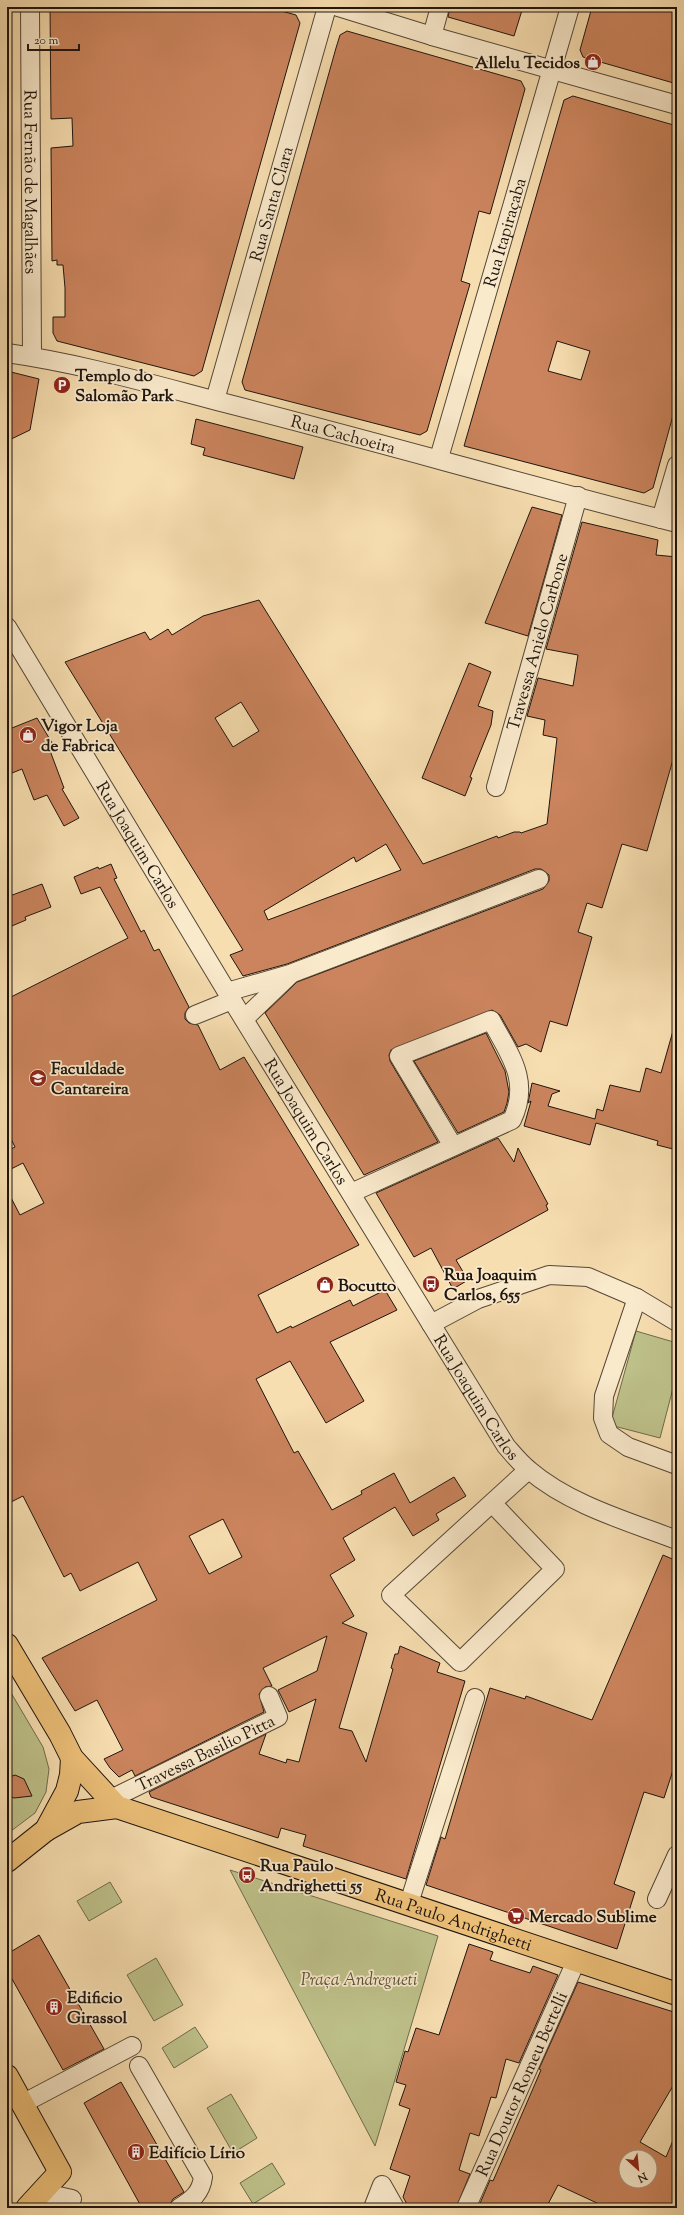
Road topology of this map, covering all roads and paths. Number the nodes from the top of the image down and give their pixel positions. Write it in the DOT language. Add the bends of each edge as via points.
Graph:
graph roads {
  1 [pos="30,7"];
  2 [pos="327,7"];
  3 [pos="338,7"];
  4 [pos="440,7"];
  5 [pos="570,7"];
  6 [pos="432,36"];
  7 [pos="552,69"];
  8 [pos="677,104"];
  9 [pos="7,353"];
  10 [pos="32,356"];
  11 [pos="215,400"];
  12 [pos="439,458"];
  13 [pos="677,466"];
  14 [pos="578,496"];
  15 [pos="669,521"];
  16 [pos="7,627"];
  17 [pos="496,787"];
  18 [pos="540,879"];
  19 [pos="290,974"];
  20 [pos="230,996"];
  21 [pos="195,1015"];
  22 [pos="244,1020"];
  23 [pos="453,1146"];
  24 [pos="351,1193"];
  25 [pos="637,1298"];
  26 [pos="677,1322"];
  27 [pos="431,1324"];
  28 [pos="677,1464"];
  29 [pos="528,1470"];
  30 [pos="492,1503"];
  31 [pos="677,1540"];
  32 [pos="7,1645"];
  33 [pos="269,1696"];
  34 [pos="475,1698"];
  35 [pos="72,1758"];
  36 [pos="114,1803"];
  37 [pos="46,1830"];
  38 [pos="677,1855"];
  39 [pos="7,1861"];
  40 [pos="657,1899"];
  41 [pos="409,1903"];
  42 [pos="577,1960"];
  43 [pos="677,1994"];
  44 [pos="132,2046"];
  45 [pos="140,2066"];
  46 [pos="7,2076"];
  47 [pos="22,2104"];
  48 [pos="60,2172"];
  49 [pos="74,2203"];
  50 [pos="29,2206"];
  51 [pos="179,2208"];
  52 [pos="373,2208"];
  53 [pos="395,2208"];
  54 [pos="466,2208"];
  1 -- 10 [label="street, Rua Fernão de Magalhães"];
  2 -- 11 [label="street, Rua Santa Clara"];
  3 -- 6 [label="street"];
  4 -- 6 [label="street"];
  5 -- 7 [label="street, Rua Itapiraçaba"];
  6 -- 7 [label="street"];
  7 -- 8 [label="street"];
  7 -- 12 [label="street, Rua Itapiraçaba"];
  9 -- 10 [label="street, Rua Cachoeira"];
  10 -- 11 [label="street, Rua Cachoeira"];
  11 -- 12 [label="street, Rua Cachoeira"];
  12 -- 14 [label="street, Rua Cachoeira"];
  13 -- 15 [label="street"];
  14 -- 15 [label="street, Rua Cachoeira"];
  14 -- 17 [label="street, Travessa Anielo Carbone"];
  16 -- 20 [label="street, Rua Joaquim Carlos"];
  18 -- 19 [label="street"];
  19 -- 20 [label="street"];
  19 -- 22 [label="street"];
  20 -- 21 [label="street"];
  20 -- 22 [label="street, Rua Joaquim Carlos"];
  22 -- 24 [label="street, Rua Joaquim Carlos"];
  23 -- 23 [label="street" via="513,1118 520,1078 513,1060 490,1020 399,1056"];
  23 -- 24 [label="street"];
  24 -- 27 [label="street, Rua Joaquim Carlos"];
  25 -- 26 [label="street"];
  25 -- 27 [label="street" via="588,1277 549,1275 478,1299"];
  25 -- 28 [label="street" via="604,1396 603,1418 609,1434 628,1447"];
  27 -- 29 [label="street, Rua Joaquim Carlos" via="506,1446"];
  29 -- 30 [label="street"];
  29 -- 31 [label="street, Rua Joaquim Carlos" via="560,1492"];
  30 -- 30 [label="street" via="391,1595 460,1662 555,1569"];
  32 -- 35 [label="main road"];
  33 -- 36 [label="street, Travessa Basilio Pitta" via="278,1717"];
  34 -- 41 [label="street"];
  35 -- 36 [label="main road"];
  35 -- 37 [label="main road" via="67,1791"];
  36 -- 37 [label="main road" via="78,1812"];
  36 -- 41 [label="main road, Rua Paulo Andrighetti"];
  37 -- 39 [label="main road"];
  38 -- 40 [label="street"];
  41 -- 42 [label="main road, Rua Paulo Andrighetti"];
  42 -- 43 [label="main road, Rua Paulo Andrighetti"];
  42 -- 54 [label="street, Rua Doutor Romeu Bertelli"];
  44 -- 47 [label="street"];
  45 -- 51 [label="street" via="203,2177 202,2188"];
  46 -- 47 [label="main road"];
  47 -- 48 [label="main road"];
  48 -- 49 [label="street"];
  48 -- 50 [label="main road"];
  49 -- 50 [label="street" via="54,2195"];
  52 -- 53 [label="street" via="382,2185"];
}
